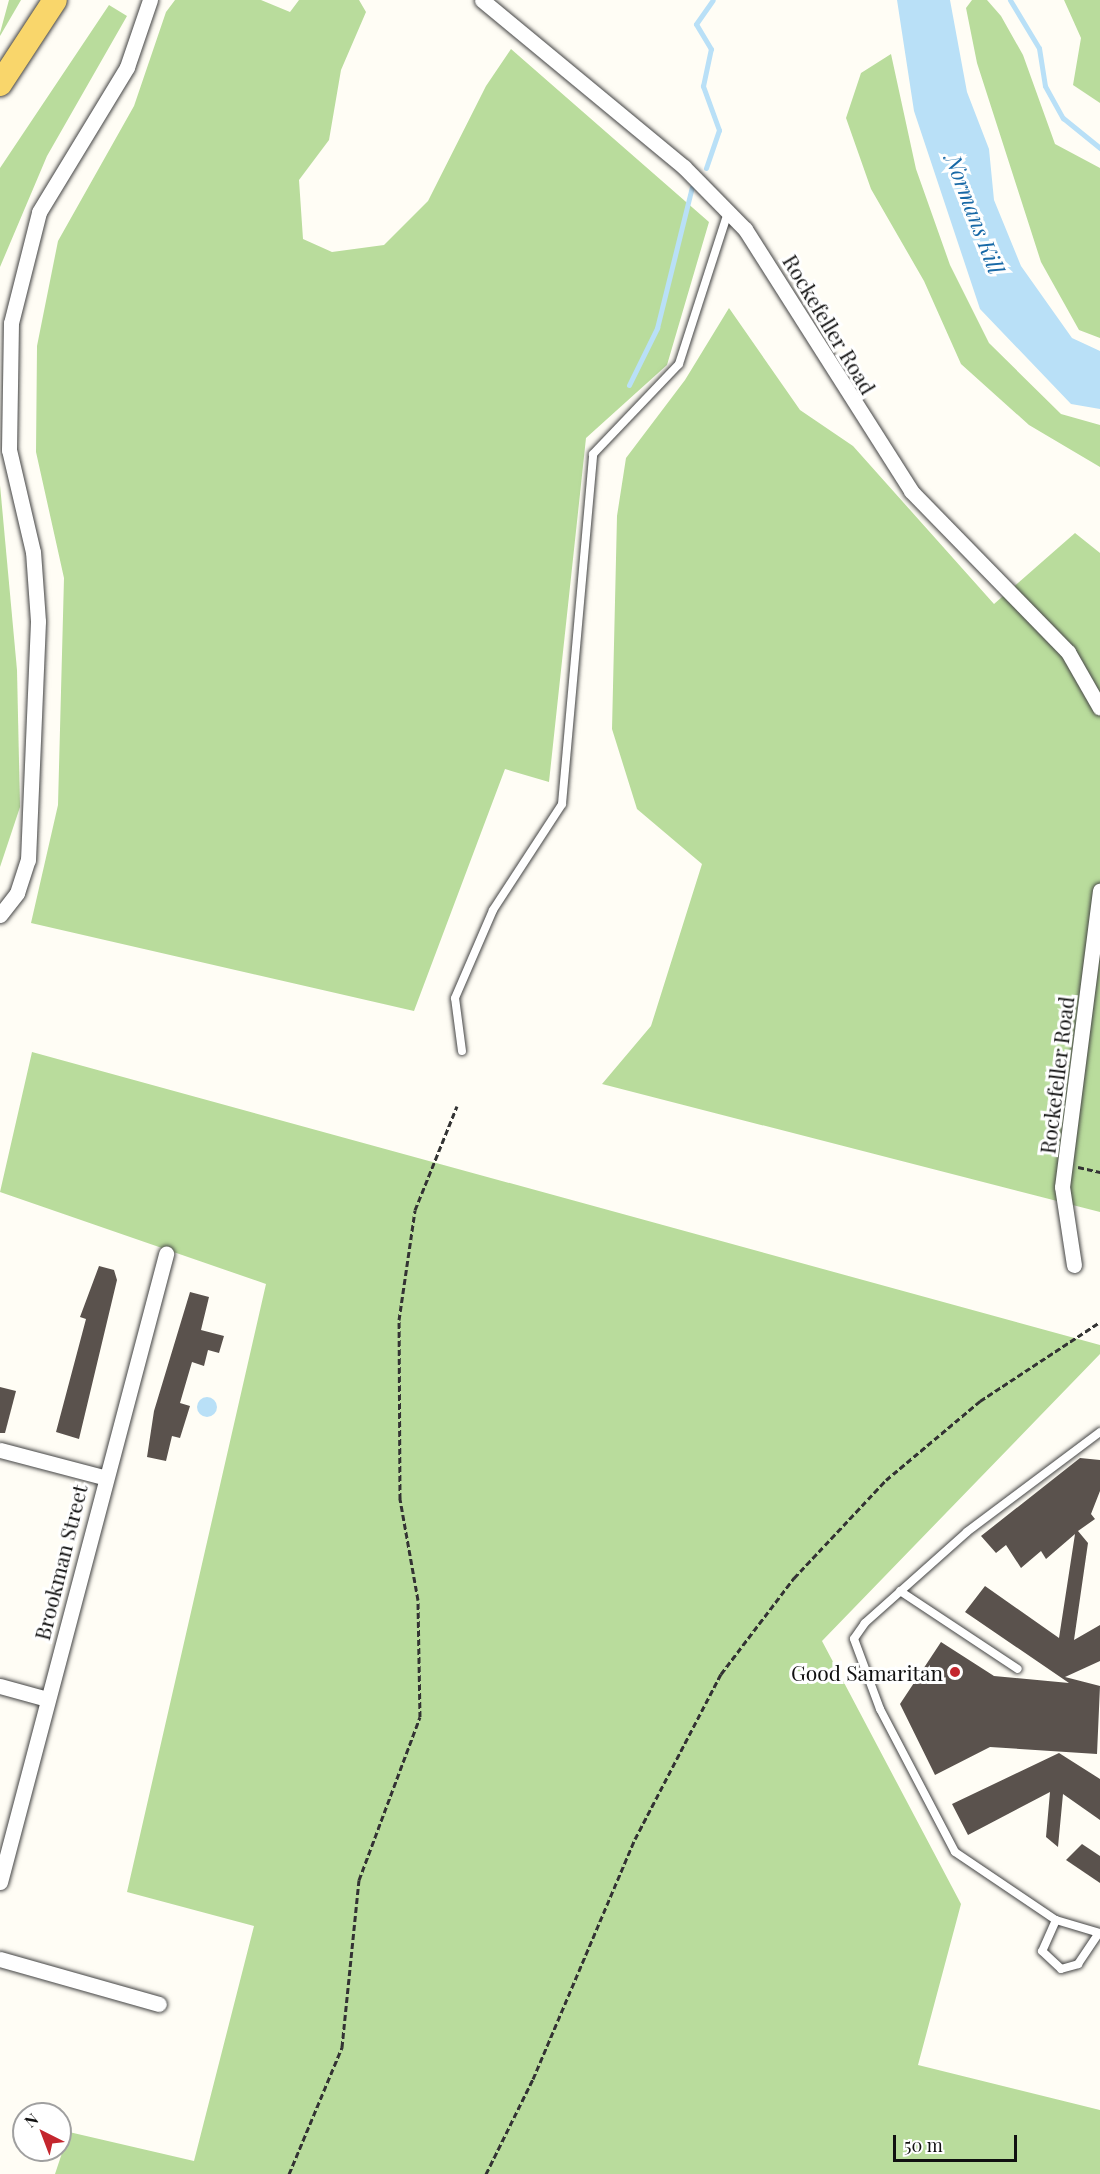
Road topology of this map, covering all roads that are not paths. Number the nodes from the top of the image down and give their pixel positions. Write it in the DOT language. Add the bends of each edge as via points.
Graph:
graph roads {
  1 [pos="56,0"];
  2 [pos="150,0"];
  3 [pos="482,0"];
  4 [pos="0,84"];
  5 [pos="728,212"];
  6 [pos="1100,708"];
  7 [pos="1100,890"];
  8 [pos="0,915"];
  9 [pos="462,1051"];
  10 [pos="166,1254"];
  11 [pos="1074,1265"];
  12 [pos="1100,1432"];
  13 [pos="0,1450"];
  14 [pos="103,1477"];
  15 [pos="900,1591"];
  16 [pos="1018,1669"];
  17 [pos="0,1686"];
  18 [pos="47,1699"];
  19 [pos="0,1882"];
  20 [pos="1056,1920"];
  21 [pos="1100,1933"];
  22 [pos="0,1959"];
  23 [pos="159,2004"];
  1 -- 4 [label="main road"];
  2 -- 8 [label="street" via="119,81 39,212 11,323 9,450 33,552 38,621 28,860 16,893"];
  3 -- 5 [label="street, Rockefeller Road" via="684,167"];
  5 -- 6 [label="street, Rockefeller Road" via="781,279 910,491 1068,652"];
  5 -- 9 [label="lane" via="679,364 593,454 562,804 493,910 455,998"];
  7 -- 11 [label="street, Rockefeller Road" via="1062,1187"];
  10 -- 14 [label="street, Brookman Street"];
  12 -- 15 [label="lane" via="1045,1470"];
  13 -- 14 [label="street"];
  14 -- 18 [label="street, Brookman Street"];
  15 -- 16 [label="lane"];
  15 -- 20 [label="lane" via="854,1639 880,1709 956,1852"];
  17 -- 18 [label="street"];
  18 -- 19 [label="street, Brookman Street"];
  20 -- 21 [label="lane"];
  20 -- 21 [label="lane" via="1042,1952 1061,1970 1078,1964"];
  22 -- 23 [label="street"];
}
